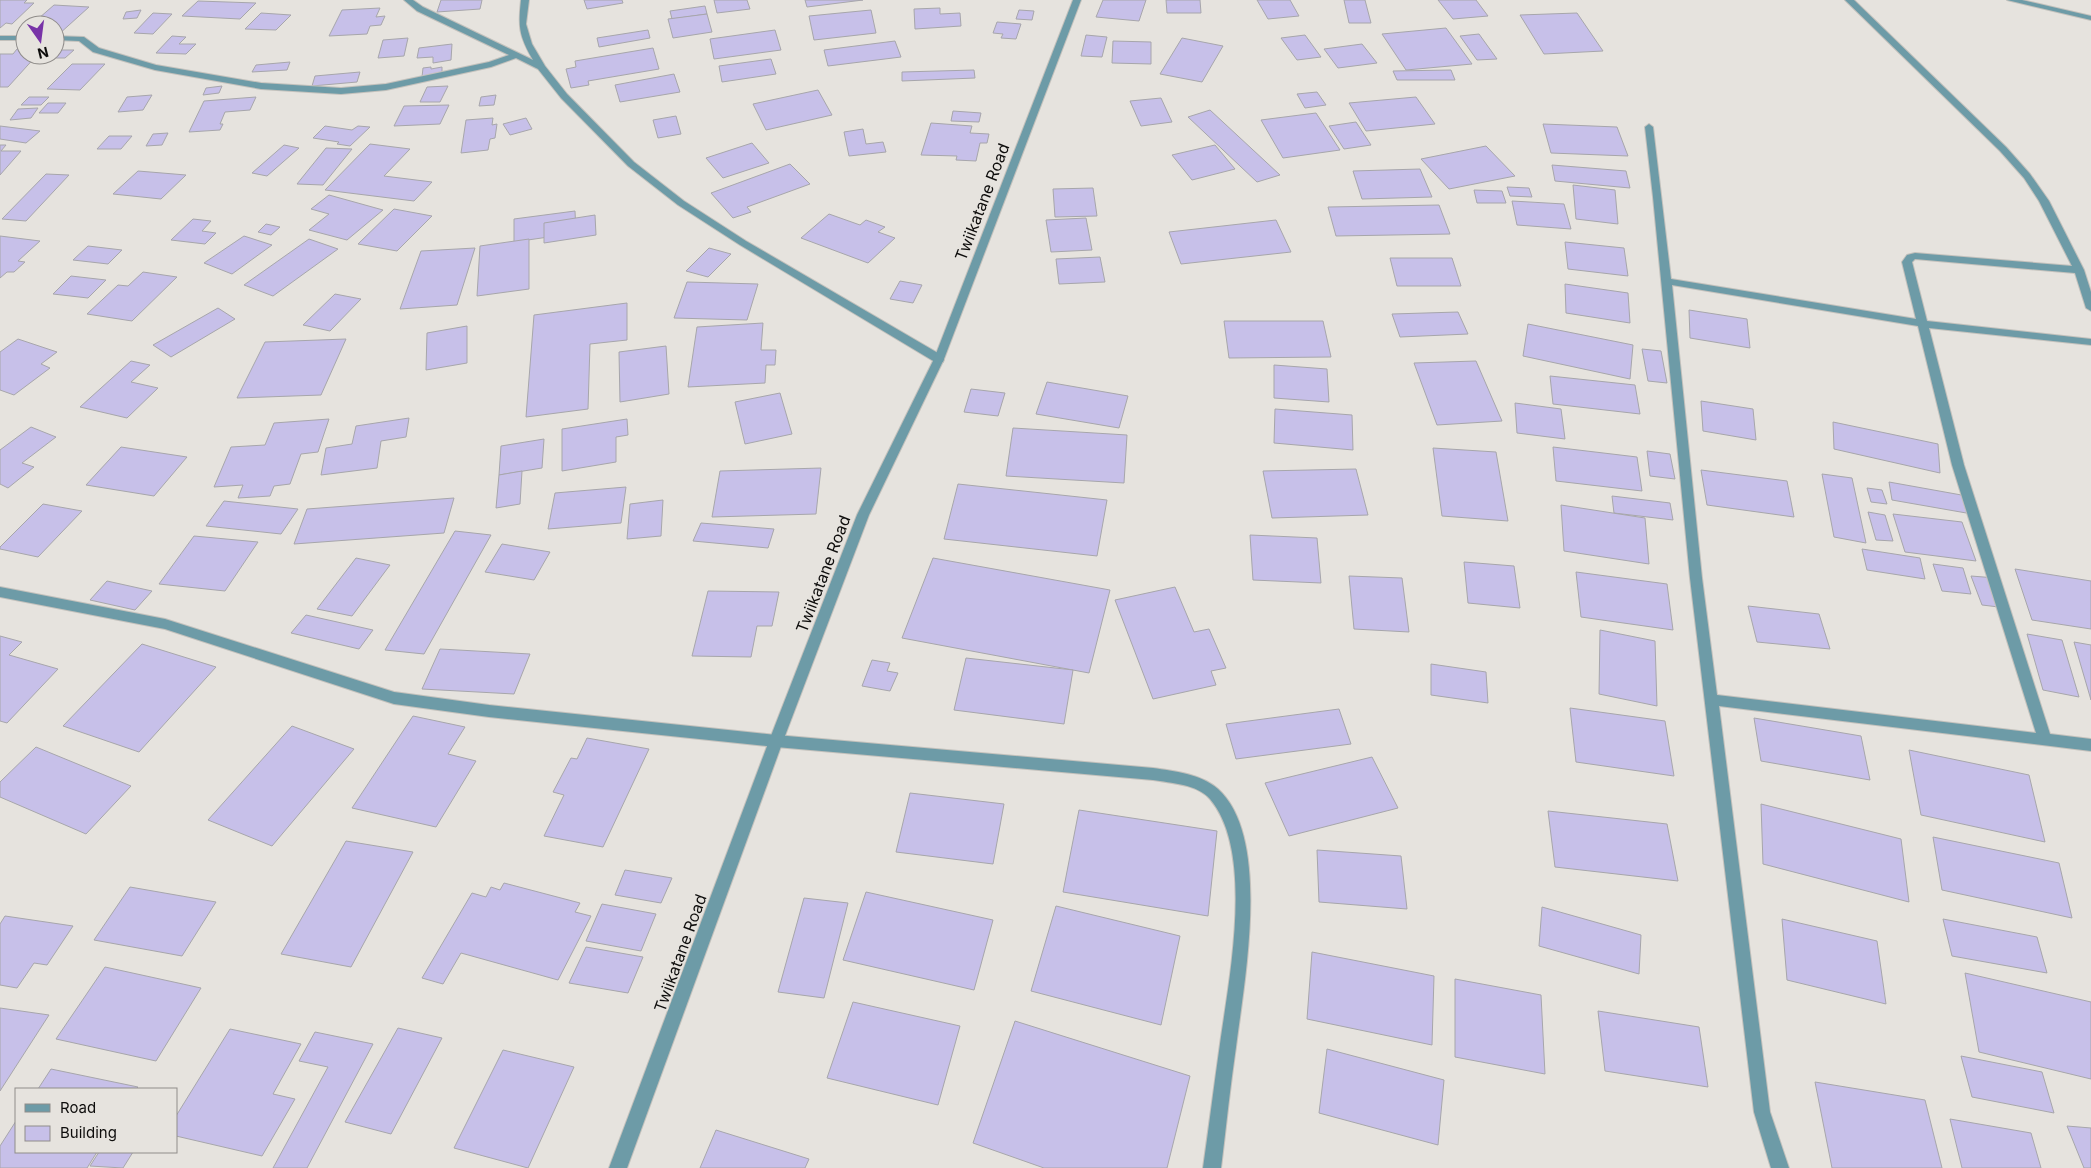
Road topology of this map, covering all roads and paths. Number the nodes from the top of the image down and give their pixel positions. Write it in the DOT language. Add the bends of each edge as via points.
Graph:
graph roads {
  1 [pos="408,0"];
  2 [pos="525,0"];
  3 [pos="1077,0"];
  4 [pos="1849,0"];
  5 [pos="2011,0"];
  6 [pos="2091,18"];
  7 [pos="0,38"];
  8 [pos="15,38"];
  9 [pos="65,38"];
  10 [pos="516,55"];
  11 [pos="541,67"];
  12 [pos="1649,127"];
  13 [pos="2079,270"];
  14 [pos="1666,281"];
  15 [pos="2091,308"];
  16 [pos="1924,324"];
  17 [pos="2091,342"];
  18 [pos="939,359"];
  19 [pos="0,592"];
  20 [pos="1712,700"];
  21 [pos="2045,739"];
  22 [pos="776,741"];
  23 [pos="2091,745"];
  24 [pos="618,1168"];
  25 [pos="1212,1168"];
  26 [pos="1780,1168"];
  1 -- 10 [label="street" via="420,9"];
  2 -- 11 [label="street" via="522,24 528,44"];
  3 -- 18 [label="street, Twiikatane Road"];
  4 -- 13 [label="street" via="2027,176 2044,201"];
  5 -- 6 [label="street"];
  7 -- 8 [label="street"];
  9 -- 10 [label="street" via="81,39 96,50 154,67 261,86 341,91 386,87 491,64"];
  10 -- 11 [label="street"];
  11 -- 18 [label="street" via="564,96 631,164 681,203"];
  12 -- 14 [label="street"];
  13 -- 15 [label="street"];
  13 -- 16 [label="street" via="1911,257 1908,262"];
  14 -- 16 [label="street"];
  14 -- 20 [label="street" via="1696,578"];
  16 -- 17 [label="street"];
  16 -- 21 [label="street" via="1958,465"];
  18 -- 22 [label="street, Twiikatane Road" via="863,515"];
  19 -- 22 [label="street" via="165,624 394,698"];
  20 -- 21 [label="street"];
  20 -- 26 [label="street" via="1762,1112"];
  21 -- 23 [label="street"];
  22 -- 24 [label="street, Twiikatane Road"];
  22 -- 25 [label="street" via="1153,774 1186,780 1213,793 1231,821 1238,846 1242,890 1241,938"];
}
